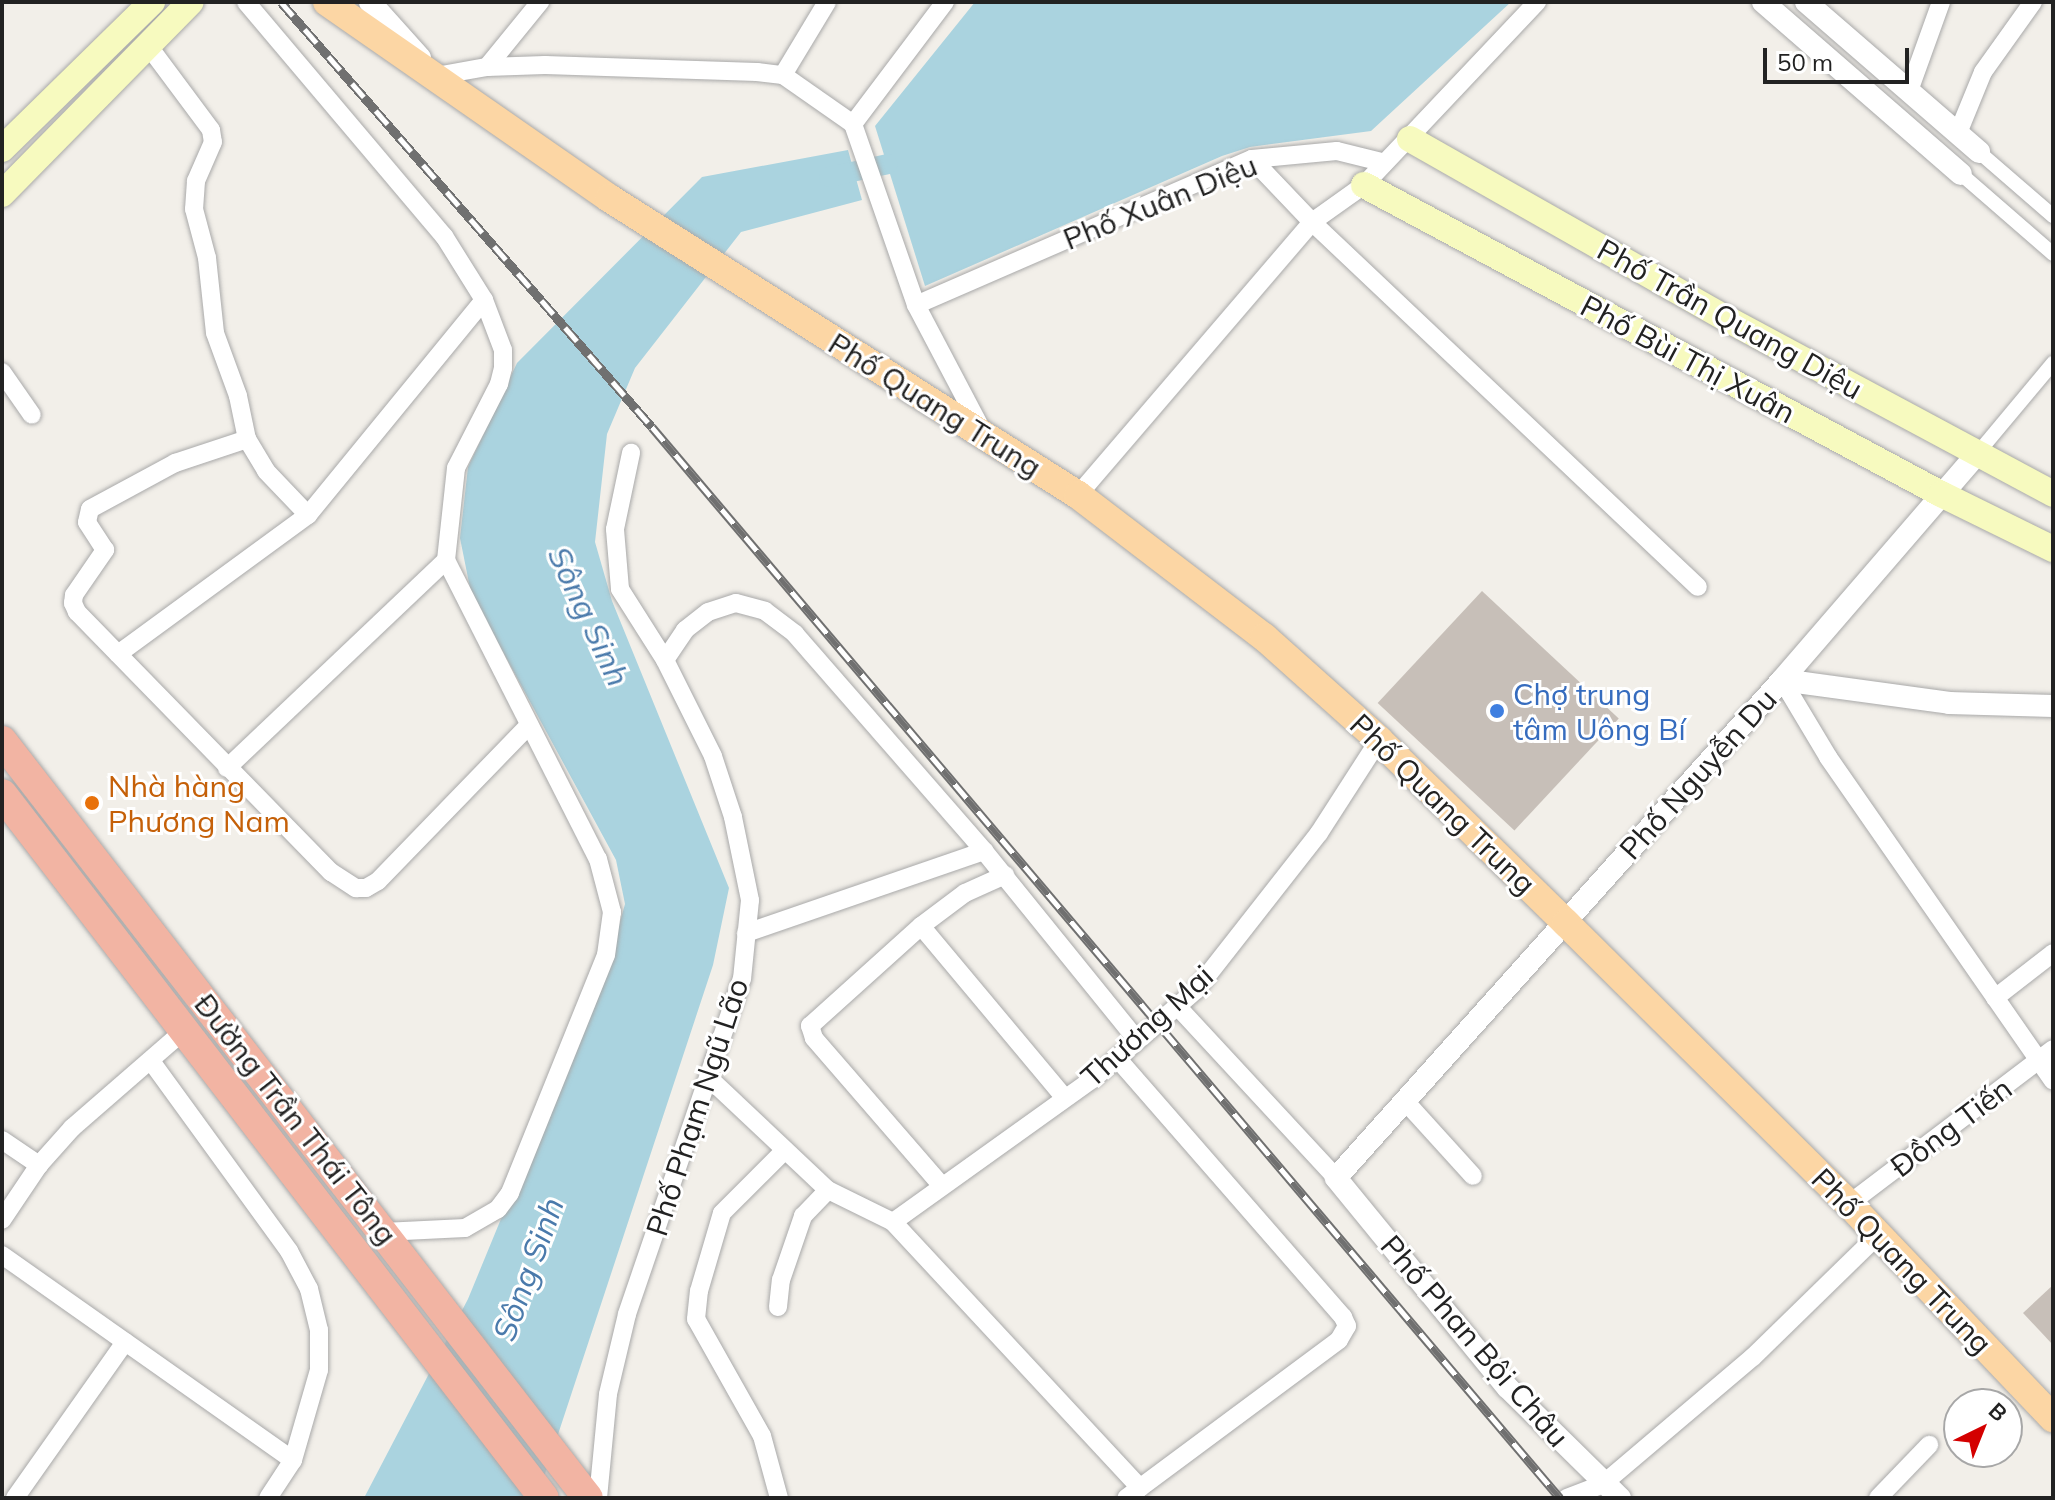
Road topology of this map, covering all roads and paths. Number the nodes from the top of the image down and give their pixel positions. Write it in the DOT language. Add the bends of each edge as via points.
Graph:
graph roads {
  1 [pos="152,2"];
  2 [pos="191,2"];
  3 [pos="246,2"];
  4 [pos="327,2"];
  5 [pos="370,2"];
  6 [pos="540,2"];
  7 [pos="827,2"];
  8 [pos="945,2"];
  9 [pos="1537,2"];
  10 [pos="1763,2"];
  11 [pos="1806,2"];
  12 [pos="1941,2"];
  13 [pos="2033,2"];
  14 [pos="147,44"];
  15 [pos="487,67"];
  16 [pos="783,75"];
  17 [pos="436,76"];
  18 [pos="1909,91"];
  19 [pos="1934,112"];
  20 [pos="853,124"];
  21 [pos="1958,133"];
  22 [pos="1916,136"];
  23 [pos="1410,139"];
  24 [pos="2,149"];
  25 [pos="1337,151"];
  26 [pos="1979,152"];
  27 [pos="1252,159"];
  28 [pos="1385,163"];
  29 [pos="1961,174"];
  30 [pos="1364,185"];
  31 [pos="2,194"];
  32 [pos="2053,216"];
  33 [pos="1312,222"];
  34 [pos="2053,254"];
  35 [pos="484,300"];
  36 [pos="916,305"];
  37 [pos="2053,363"];
  38 [pos="2,372"];
  39 [pos="32,415"];
  40 [pos="247,439"];
  41 [pos="987,439"];
  42 [pos="631,453"];
  43 [pos="1977,454"];
  44 [pos="1941,494"];
  45 [pos="2053,494"];
  46 [pos="1078,495"];
  47 [pos="308,515"];
  48 [pos="2053,549"];
  49 [pos="446,560"];
  50 [pos="1698,587"];
  51 [pos="118,654"];
  52 [pos="665,660"];
  53 [pos="1782,680"];
  54 [pos="2053,706"];
  55 [pos="528,726"];
  56 [pos="1379,740"];
  57 [pos="2,741"];
  58 [pos="227,768"];
  59 [pos="2,794"];
  60 [pos="984,851"];
  61 [pos="1005,875"];
  62 [pos="1566,923"];
  63 [pos="921,926"];
  64 [pos="746,933"];
  65 [pos="2053,953"];
  66 [pos="1995,998"];
  67 [pos="1177,1006"];
  68 [pos="186,1029"];
  69 [pos="1137,1040"];
  70 [pos="2053,1049"];
  71 [pos="1117,1058"];
  72 [pos="151,1061"];
  73 [pos="2038,1062"];
  74 [pos="709,1078"];
  75 [pos="2053,1081"];
  76 [pos="1065,1098"];
  77 [pos="1405,1101"];
  78 [pos="2,1140"];
  79 [pos="785,1150"];
  80 [pos="39,1165"];
  81 [pos="1473,1176"];
  82 [pos="1336,1178"];
  83 [pos="942,1186"];
  84 [pos="828,1190"];
  85 [pos="1849,1204"];
  86 [pos="2,1220"];
  87 [pos="893,1222"];
  88 [pos="383,1232"];
  89 [pos="1878,1235"];
  90 [pos="2,1255"];
  91 [pos="778,1307"];
  92 [pos="125,1342"];
  93 [pos="2053,1418"];
  94 [pos="1929,1445"];
  95 [pos="293,1460"];
  96 [pos="1612,1491"];
  97 [pos="1133,1493"];
  98 [pos="591,1497"];
  99 [pos="15,1498"];
  100 [pos="268,1498"];
  101 [pos="544,1498"];
  102 [pos="779,1498"];
  103 [pos="1567,1498"];
  104 [pos="1878,1498"];
  1 -- 24 [label="main road"];
  2 -- 14 [label="main road"];
  3 -- 35 [label="street" via="444,236"];
  4 -- 17 [label="main road, Phố Quang Trung"];
  5 -- 17 [label="street"];
  6 -- 15 [label="street"];
  7 -- 16 [label="street"];
  8 -- 20 [label="street"];
  9 -- 23 [label="street"];
  10 -- 22 [label="street"];
  11 -- 18 [label="street"];
  12 -- 18 [label="street"];
  13 -- 21 [label="street" via="1983,72"];
  14 -- 31 [label="main road"];
  14 -- 40 [label="street" via="211,130 213,142 196,181 194,209 207,258 215,333"];
  15 -- 16 [label="street"];
  15 -- 17 [label="street"];
  16 -- 20 [label="street"];
  17 -- 41 [label="main road, Phố Quang Trung" via="609,198"];
  18 -- 19 [label="street"];
  19 -- 21 [label="street"];
  19 -- 22 [label="street"];
  20 -- 36 [label="street"];
  21 -- 26 [label="street"];
  22 -- 29 [label="street"];
  23 -- 28 [label="street"];
  23 -- 43 [label="main road, Phố Trần Quang Diệu"];
  25 -- 27 [label="street, Phố Xuân Diệu"];
  25 -- 28 [label="street, Phố Xuân Diệu"];
  25 -- 30 [label="street, Phố Bùi Thị Xuân"];
  26 -- 32 [label="street"];
  27 -- 33 [label="street"];
  27 -- 36 [label="street, Phố Xuân Diệu"];
  28 -- 30 [label="street"];
  29 -- 34 [label="street"];
  30 -- 33 [label="street"];
  30 -- 44 [label="main road, Phố Bùi Thị Xuân"];
  33 -- 46 [label="street"];
  33 -- 50 [label="street"];
  35 -- 47 [label="street"];
  35 -- 49 [label="street" via="503,350 503,368 456,468"];
  36 -- 41 [label="street"];
  37 -- 43 [label="street, Phố Nguyễn Du"];
  38 -- 39 [label="street"];
  40 -- 47 [label="street" via="266,471"];
  40 -- 51 [label="street" via="175,463 90,509 87,522 105,550 73,603"];
  41 -- 46 [label="main road, Phố Quang Trung"];
  42 -- 52 [label="street, Phố Phạm Ngũ Lão" via="615,529 620,589"];
  43 -- 44 [label="street, Phố Nguyễn Du"];
  43 -- 45 [label="main road, Phố Trần Quang Diệu"];
  44 -- 48 [label="main road, Phố Bùi Thị Xuân"];
  44 -- 53 [label="street, Phố Nguyễn Du"];
  46 -- 56 [label="main road, Phố Quang Trung" via="1264,637"];
  47 -- 51 [label="street"];
  49 -- 55 [label="street"];
  49 -- 58 [label="street"];
  51 -- 58 [label="street"];
  52 -- 60 [label="street" via="685,630 708,612 736,603 765,611 795,634"];
  52 -- 64 [label="street, Phố Phạm Ngũ Lão" via="713,756 733,817 750,900"];
  53 -- 54 [label="street" via="1949,703"];
  53 -- 62 [label="street, Phố Nguyễn Du"];
  53 -- 66 [label="street" via="1828,757"];
  55 -- 58 [label="street" via="366,888 356,888 331,872"];
  55 -- 88 [label="street" via="608,885 612,912 606,955 510,1193 498,1209 465,1228"];
  56 -- 62 [label="main road, Phố Quang Trung"];
  56 -- 67 [label="street, Thương Mại" via="1319,833 1196,990"];
  57 -- 88 [label="highway, Đường Trần Thái Tông"];
  59 -- 68 [label="highway, Đường Trần Thái Tông"];
  60 -- 61 [label="street"];
  60 -- 64 [label="street"];
  61 -- 63 [label="street" via="965,893"];
  61 -- 69 [label="street"];
  62 -- 77 [label="street, Phố Nguyễn Du"];
  62 -- 85 [label="main road, Phố Quang Trung"];
  63 -- 76 [label="street"];
  63 -- 83 [label="street" via="814,1022 810,1032"];
  64 -- 74 [label="street, Phố Phạm Ngũ Lão" via="742,979"];
  65 -- 66 [label="street"];
  66 -- 73 [label="street"];
  67 -- 69 [label="street, Thương Mại"];
  67 -- 82 [label="street"];
  68 -- 72 [label="street"];
  68 -- 101 [label="highway, Đường Trần Thái Tông"];
  69 -- 71 [label="street, Thương Mại"];
  70 -- 73 [label="street, Đồng Tiến"];
  71 -- 76 [label="street, Thương Mại"];
  71 -- 97 [label="street" via="1347,1326 1339,1340"];
  72 -- 80 [label="street" via="82,1119"];
  72 -- 95 [label="street" via="289,1251 309,1289 319,1330 319,1370"];
  73 -- 75 [label="street"];
  73 -- 85 [label="street, Đồng Tiến"];
  74 -- 79 [label="street"];
  74 -- 98 [label="street, Phố Phạm Ngũ Lão" via="627,1314"];
  76 -- 83 [label="street, Thương Mại"];
  77 -- 81 [label="street"];
  77 -- 82 [label="street, Phố Nguyễn Du"];
  78 -- 80 [label="street"];
  79 -- 84 [label="street"];
  79 -- 102 [label="street" via="722,1213 696,1319 762,1436"];
  80 -- 86 [label="street"];
  82 -- 96 [label="street, Phố Phan Bội Châu" via="1507,1387"];
  83 -- 87 [label="street, Thương Mại"];
  84 -- 87 [label="street"];
  84 -- 91 [label="street" via="803,1216 781,1280"];
  85 -- 89 [label="main road, Phố Quang Trung"];
  87 -- 97 [label="street"];
  88 -- 98 [label="highway, Đường Trần Thái Tông"];
  89 -- 93 [label="main road, Phố Quang Trung"];
  89 -- 96 [label="street"];
  90 -- 92 [label="street"];
  92 -- 95 [label="street"];
  92 -- 99 [label="street"];
  94 -- 104 [label="street"];
  95 -- 100 [label="street"];
  96 -- 103 [label="street"];
}
